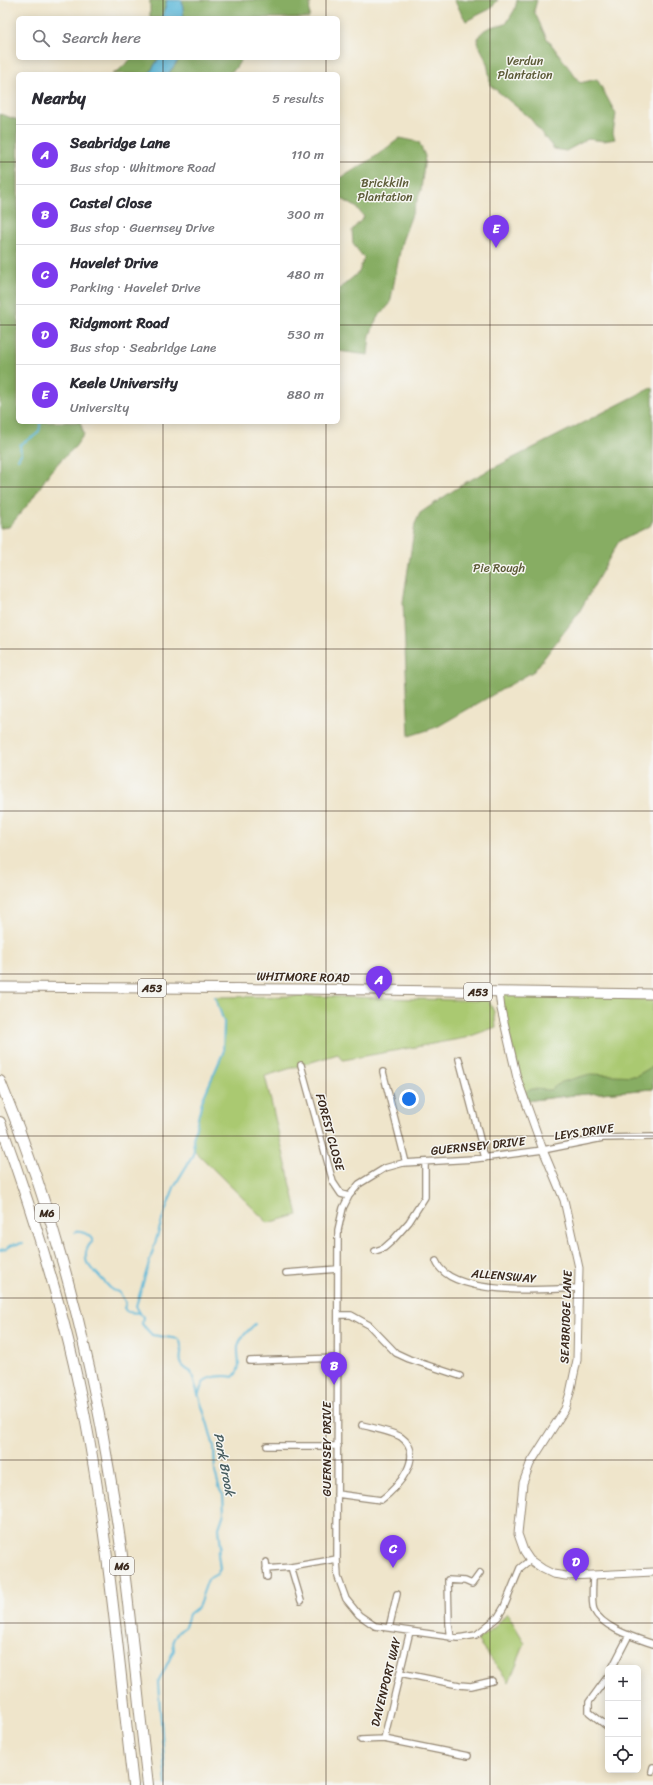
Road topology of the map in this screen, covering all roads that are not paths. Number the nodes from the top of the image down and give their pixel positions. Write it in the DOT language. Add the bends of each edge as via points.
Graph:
graph roads {
  1 [pos="0,988"];
  2 [pos="499,992"];
  3 [pos="653,994"];
  4 [pos="459,1059"];
  5 [pos="300,1065"];
  6 [pos="383,1072"];
  7 [pos="0,1081"];
  8 [pos="0,1122"];
  9 [pos="653,1137"];
  10 [pos="543,1150"];
  11 [pos="485,1158"];
  12 [pos="425,1162"];
  13 [pos="406,1163"];
  14 [pos="349,1196"];
  15 [pos="375,1251"];
  16 [pos="436,1261"];
  17 [pos="338,1269"];
  18 [pos="286,1274"];
  19 [pos="579,1288"];
  20 [pos="338,1315"];
  21 [pos="338,1358"];
  22 [pos="250,1360"];
  23 [pos="460,1376"];
  24 [pos="362,1425"];
  25 [pos="267,1446"];
  26 [pos="338,1446"];
  27 [pos="338,1494"];
  28 [pos="337,1559"];
  29 [pos="530,1560"];
  30 [pos="266,1562"];
  31 [pos="291,1567"];
  32 [pos="266,1569"];
  33 [pos="653,1572"];
  34 [pos="480,1573"];
  35 [pos="593,1575"];
  36 [pos="267,1577"];
  37 [pos="397,1594"];
  38 [pos="301,1601"];
  39 [pos="390,1628"];
  40 [pos="410,1631"];
  41 [pos="629,1635"];
  42 [pos="451,1638"];
  43 [pos="653,1644"];
  44 [pos="614,1665"];
  45 [pos="400,1672"];
  46 [pos="605,1680"];
  47 [pos="492,1681"];
  48 [pos="605,1725"];
  49 [pos="384,1739"];
  50 [pos="361,1740"];
  51 [pos="468,1756"];
  52 [pos="133,1785"];
  53 [pos="148,1785"];
  1 -- 2 [label="highway, WHITMORE ROAD / A53"];
  2 -- 3 [label="highway, WHITMORE ROAD / A53"];
  2 -- 10 [label="street, SEABRIDGE LANE" via="517,1078"];
  4 -- 11 [label="street"];
  5 -- 14 [label="street, FOREST CLOSE" via="333,1182 342,1194"];
  6 -- 13 [label="street"];
  7 -- 53 [label="highway, M6" via="32,1166 64,1268 85,1348 112,1482"];
  8 -- 52 [label="highway, M6" via="47,1262 72,1354 85,1417 109,1575"];
  9 -- 10 [label="street, LEYS DRIVE" via="603,1138"];
  10 -- 11 [label="street, GUERNSEY DRIVE"];
  10 -- 19 [label="street, SEABRIDGE LANE" via="564,1200 576,1249"];
  11 -- 12 [label="street, GUERNSEY DRIVE"];
  12 -- 13 [label="street, GUERNSEY DRIVE"];
  12 -- 15 [label="street" via="425,1197 409,1222 393,1240 384,1248"];
  13 -- 14 [label="street, GUERNSEY DRIVE" via="372,1174"];
  14 -- 17 [label="street, GUERNSEY DRIVE" via="343,1208 338,1230"];
  16 -- 19 [label="street, ALLENSWAY" via="449,1276 462,1283 523,1290"];
  17 -- 18 [label="street"];
  17 -- 20 [label="street, GUERNSEY DRIVE"];
  19 -- 29 [label="street, SEABRIDGE LANE" via="576,1360 569,1398 558,1423 530,1464 523,1483 518,1534"];
  20 -- 21 [label="street, GUERNSEY DRIVE"];
  20 -- 23 [label="street" via="351,1315 369,1325 396,1353"];
  21 -- 22 [label="street"];
  21 -- 26 [label="street, GUERNSEY DRIVE"];
  24 -- 27 [label="street" via="400,1437 407,1444 411,1456 408,1470 398,1486 381,1500"];
  25 -- 26 [label="street"];
  26 -- 27 [label="street, GUERNSEY DRIVE"];
  27 -- 28 [label="street, GUERNSEY DRIVE"];
  28 -- 31 [label="street"];
  28 -- 39 [label="street, GUERNSEY DRIVE" via="338,1577 346,1598 359,1615 375,1626"];
  29 -- 35 [label="street, SEABRIDGE LANE" via="553,1574"];
  29 -- 42 [label="street, GUERNSEY DRIVE" via="520,1568 498,1617 476,1635"];
  30 -- 32 [label="street"];
  31 -- 32 [label="street"];
  31 -- 38 [label="street"];
  32 -- 36 [label="street"];
  33 -- 35 [label="street, SEABRIDGE LANE"];
  34 -- 42 [label="street" via="472,1584 448,1580"];
  35 -- 41 [label="street" via="594,1609 602,1621"];
  37 -- 39 [label="street"];
  39 -- 40 [label="street, GUERNSEY DRIVE"];
  40 -- 42 [label="street, GUERNSEY DRIVE"];
  40 -- 45 [label="street, DAVENPORT WAY"];
  41 -- 43 [label="street"];
  41 -- 44 [label="street"];
  45 -- 47 [label="street" via="458,1685 471,1686"];
  45 -- 49 [label="street, DAVENPORT WAY"];
  46 -- 48 [label="street" via="589,1702 589,1712"];
  49 -- 50 [label="street"];
  49 -- 51 [label="street"];
}
